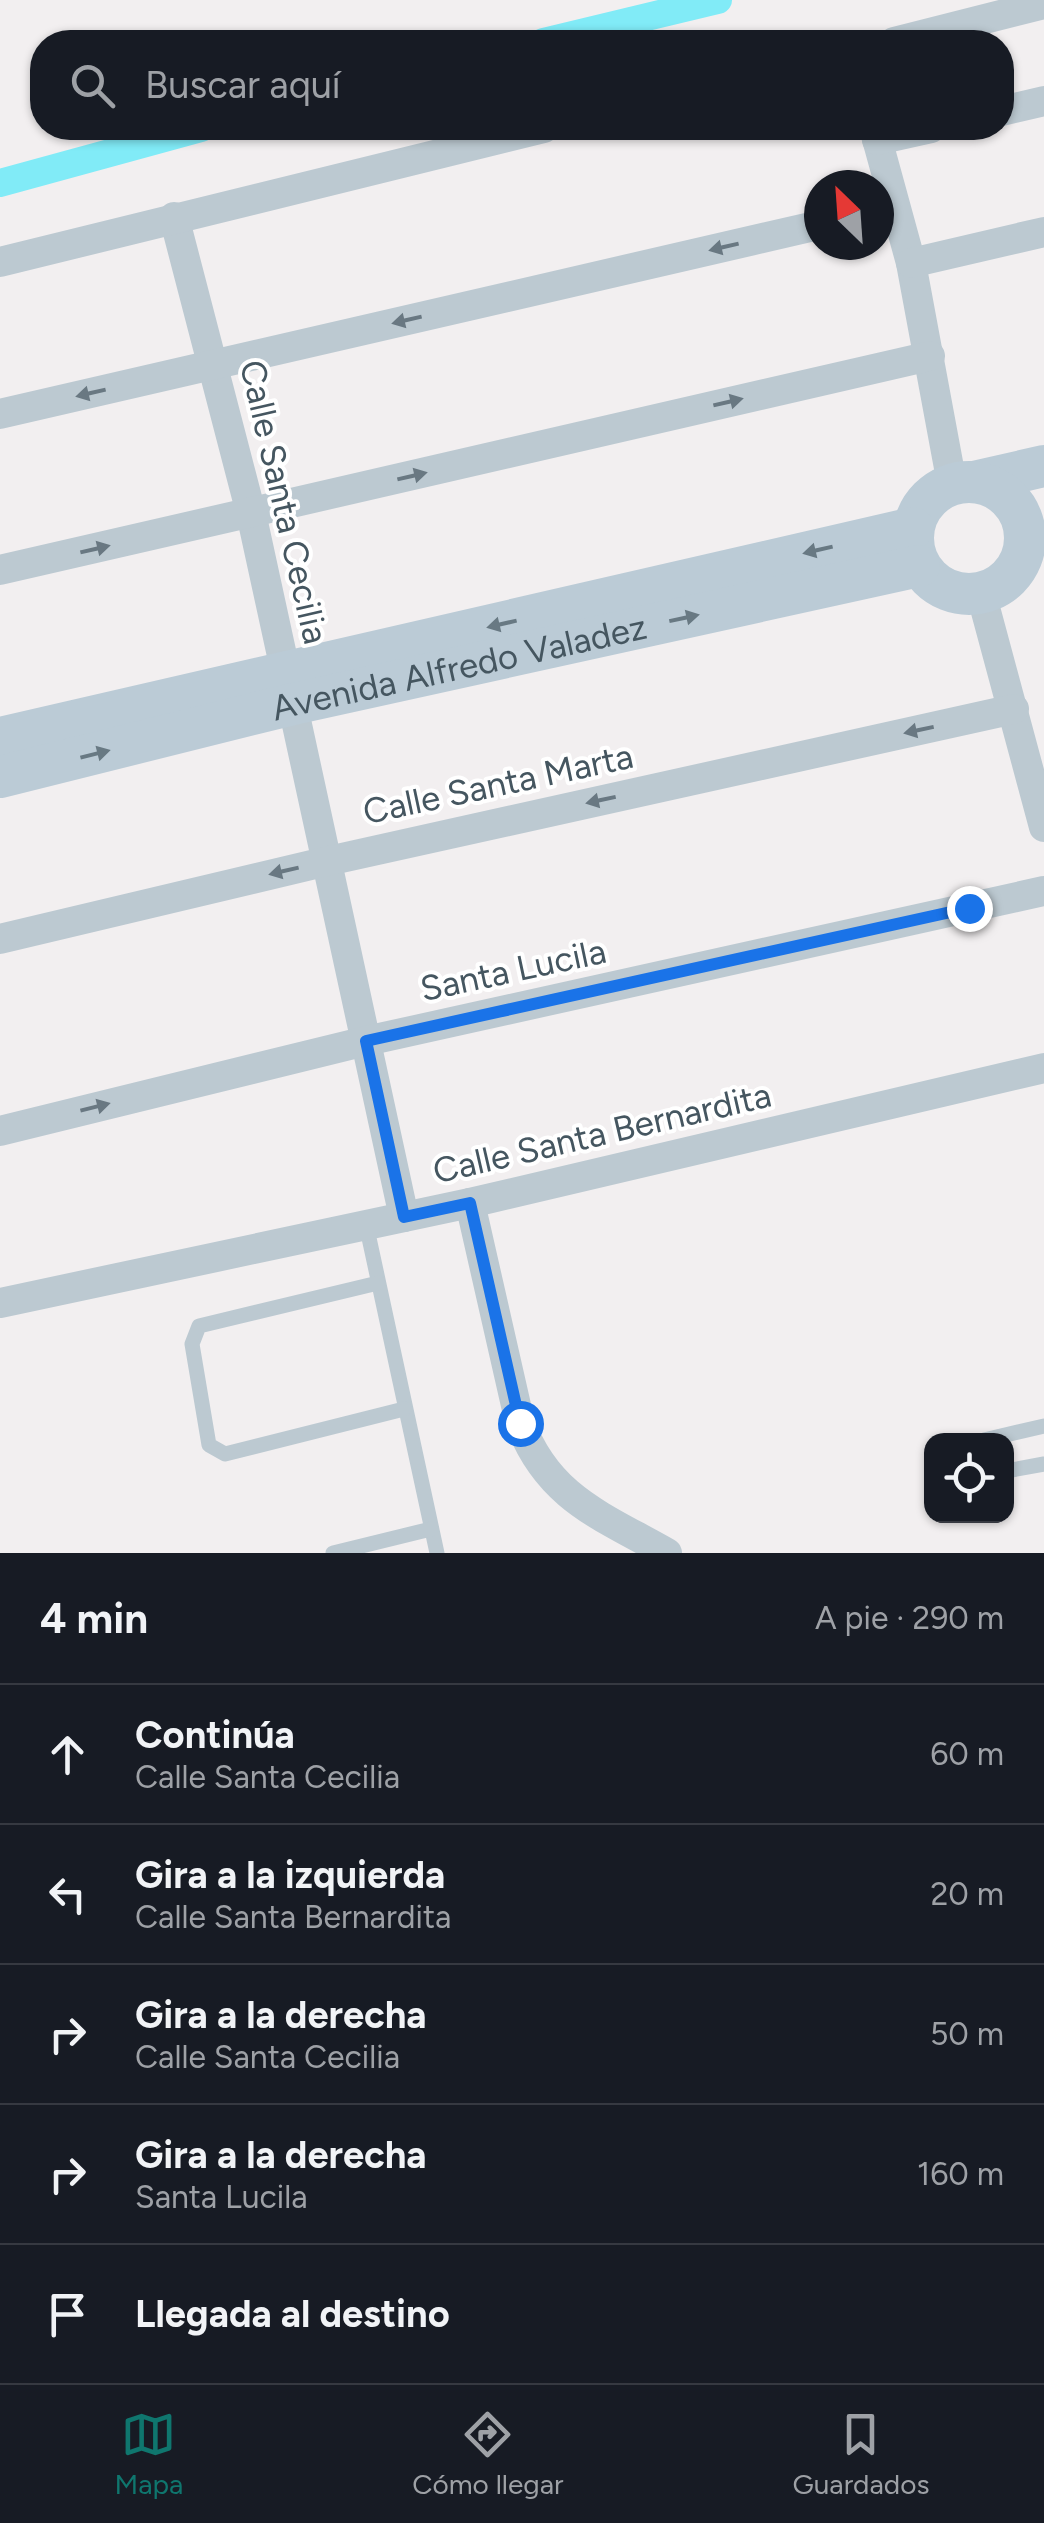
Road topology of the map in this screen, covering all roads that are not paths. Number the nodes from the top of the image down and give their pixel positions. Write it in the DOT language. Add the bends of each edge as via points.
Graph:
graph roads {
  1 [pos="1044,4"];
  2 [pos="941,30"];
  3 [pos="1044,101"];
  4 [pos="1014,108"];
  5 [pos="494,140"];
  6 [pos="877,140"];
  7 [pos="881,170"];
  8 [pos="174,217"];
  9 [pos="894,225"];
  10 [pos="804,228"];
  11 [pos="1044,232"];
  12 [pos="0,262"];
  13 [pos="911,262"];
  14 [pos="930,356"];
  15 [pos="214,365"];
  16 [pos="0,414"];
  17 [pos="1044,466"];
  18 [pos="963,483"];
  19 [pos="251,513"];
  20 [pos="916,547"];
  21 [pos="1030,564"];
  22 [pos="0,570"];
  23 [pos="981,594"];
  24 [pos="290,689"];
  25 [pos="1014,709"];
  26 [pos="0,738"];
  27 [pos="0,777"];
  28 [pos="1043,818"];
  29 [pos="328,860"];
  30 [pos="1044,891"];
  31 [pos="0,939"];
  32 [pos="366,1041"];
  33 [pos="1044,1068"];
  34 [pos="0,1130"];
  35 [pos="470,1203"];
  36 [pos="404,1217"];
  37 [pos="366,1224"];
  38 [pos="378,1283"];
  39 [pos="0,1303"];
  40 [pos="404,1409"];
  41 [pos="1044,1426"];
  42 [pos="1014,1433"];
  43 [pos="1044,1464"];
  44 [pos="1014,1470"];
  45 [pos="431,1528"];
  46 [pos="333,1553"];
  47 [pos="437,1553"];
  48 [pos="667,1553"];
  1 -- 2 [label="street"];
  3 -- 4 [label="street"];
  5 -- 8 [label="street"];
  6 -- 7 [label="street"];
  8 -- 12 [label="street"];
  8 -- 15 [label="street, Calle Santa Cecilia"];
  9 -- 13 [label="street"];
  10 -- 15 [label="street, one-way"];
  11 -- 13 [label="street"];
  13 -- 14 [label="street"];
  14 -- 18 [label="street"];
  19 -- 14 [label="street, one-way"];
  15 -- 16 [label="street, one-way"];
  15 -- 19 [label="street, Calle Santa Cecilia"];
  17 -- 18 [label="street"];
  18 -- 20 [label="street" via="934,494 920,509"];
  18 -- 21 [label="street" via="1008,498 1019,512"];
  22 -- 19 [label="street, one-way"];
  19 -- 24 [label="street, Calle Santa Cecilia"];
  20 -- 23 [label="street" via="935,584 957,594"];
  20 -- 24 [label="street, Avenida Alfredo Valadez"];
  21 -- 23 [label="street"];
  23 -- 25 [label="street"];
  24 -- 26 [label="street, Avenida Alfredo Valadez"];
  27 -- 24 [label="street, Avenida Alfredo Valadez, one-way"];
  24 -- 29 [label="street, Calle Santa Cecilia"];
  25 -- 28 [label="street"];
  25 -- 29 [label="street, Calle Santa Marta, one-way"];
  29 -- 31 [label="street, Calle Santa Marta, one-way"];
  29 -- 32 [label="street, Calle Santa Cecilia"];
  30 -- 32 [label="street, Santa Lucila"];
  34 -- 32 [label="street, Santa Lucila, one-way"];
  32 -- 36 [label="street, Calle Santa Cecilia"];
  33 -- 35 [label="street, Calle Santa Bernardita"];
  35 -- 36 [label="street, Calle Santa Bernardita"];
  35 -- 48 [label="street" via="532,1456 575,1501"];
  36 -- 37 [label="street, Calle Santa Bernardita"];
  37 -- 38 [label="lane"];
  37 -- 39 [label="street, Calle Santa Bernardita"];
  38 -- 40 [label="lane"];
  38 -- 40 [label="lane" via="199,1326 192,1344 209,1445 225,1454"];
  40 -- 45 [label="lane"];
  41 -- 42 [label="lane"];
  43 -- 44 [label="lane"];
  45 -- 46 [label="lane"];
  45 -- 47 [label="lane"];
}
